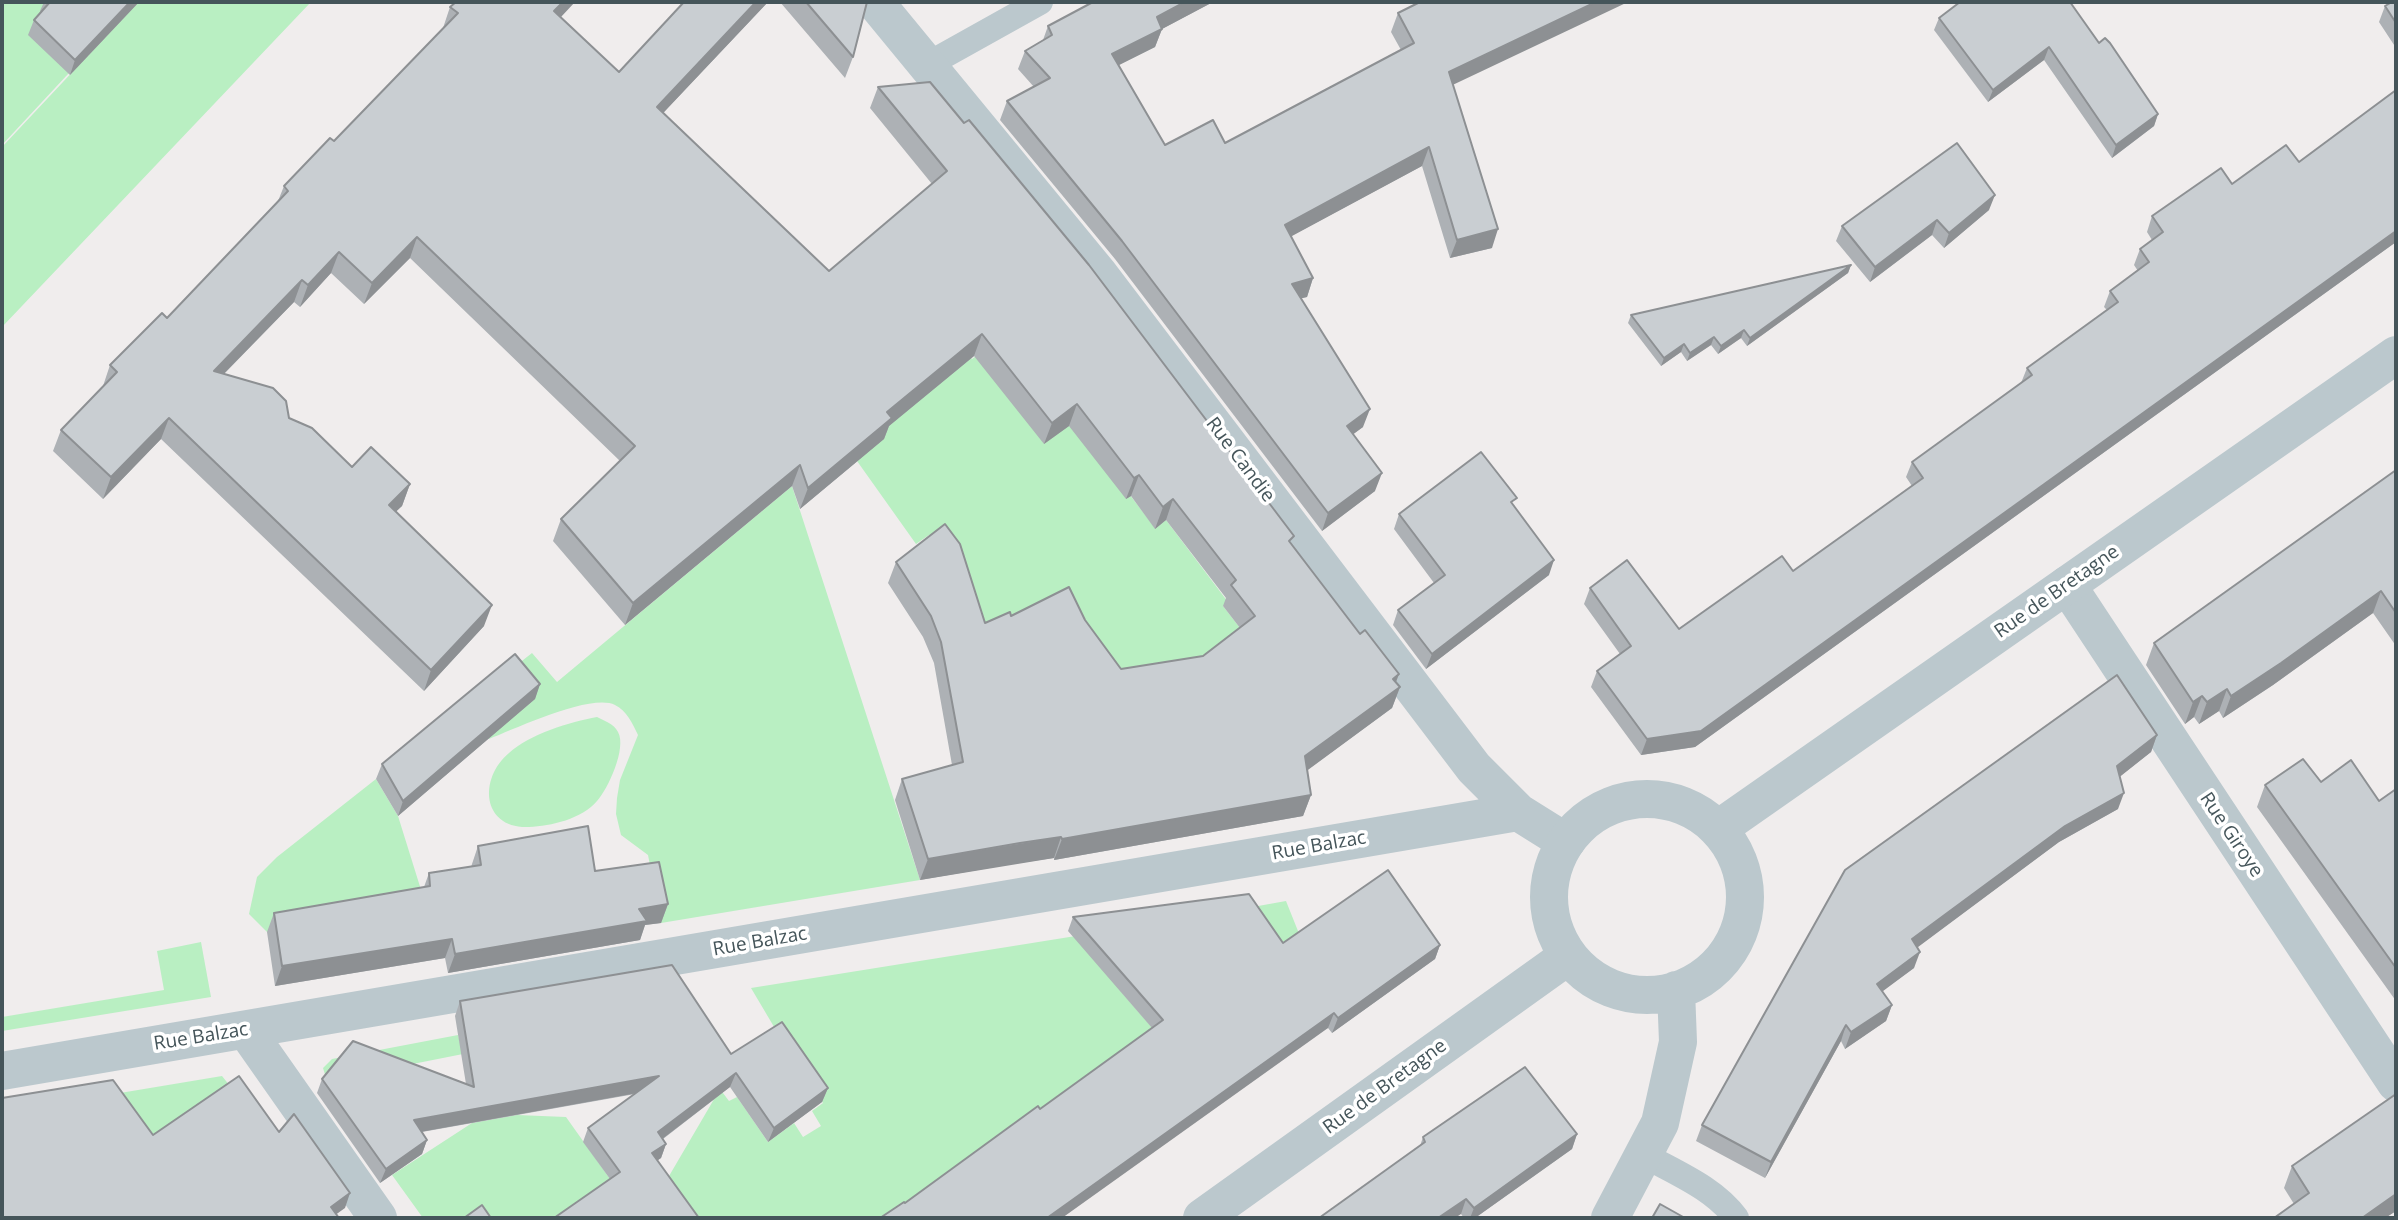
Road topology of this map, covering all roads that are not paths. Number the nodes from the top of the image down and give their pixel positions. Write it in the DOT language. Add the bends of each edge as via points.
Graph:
graph roads {
  1 [pos="875,2"];
  2 [pos="1040,2"];
  3 [pos="927,65"];
  4 [pos="2396,355"];
  5 [pos="2067,585"];
  6 [pos="1518,812"];
  7 [pos="1717,830"];
  8 [pos="1566,842"];
  9 [pos="1568,956"];
  10 [pos="1676,990"];
  11 [pos="246,1030"];
  12 [pos="2,1071"];
  13 [pos="2396,1083"];
  14 [pos="1644,1155"];
  15 [pos="378,1218"];
  16 [pos="1202,1218"];
  17 [pos="1610,1218"];
  18 [pos="1736,1218"];
  1 -- 3 [label="street, Rue Candie"];
  2 -- 3 [label="lane"];
  3 -- 6 [label="street, Rue Candie" via="1098,272 1474,768"];
  4 -- 5 [label="street, Rue de Bretagne"];
  5 -- 7 [label="street, Rue de Bretagne"];
  5 -- 13 [label="street, Rue Giroye"];
  6 -- 8 [label="street, Rue Candie"];
  6 -- 11 [label="street, Rue Balzac"];
  7 -- 8 [label="street" via="1686,807 1648,799 1610,806 1578,827"];
  7 -- 10 [label="street" via="1738,862 1744,891 1742,921 1724,957 1694,982"];
  8 -- 9 [label="street" via="1552,873 1549,908"];
  9 -- 10 [label="street" via="1605,986 1652,995"];
  9 -- 16 [label="street, Rue de Bretagne"];
  10 -- 14 [label="street" via="1678,1042 1660,1123"];
  11 -- 12 [label="street, Rue Balzac"];
  11 -- 15 [label="street"];
  14 -- 17 [label="street"];
  14 -- 18 [label="lane" via="1724,1202"];
}
